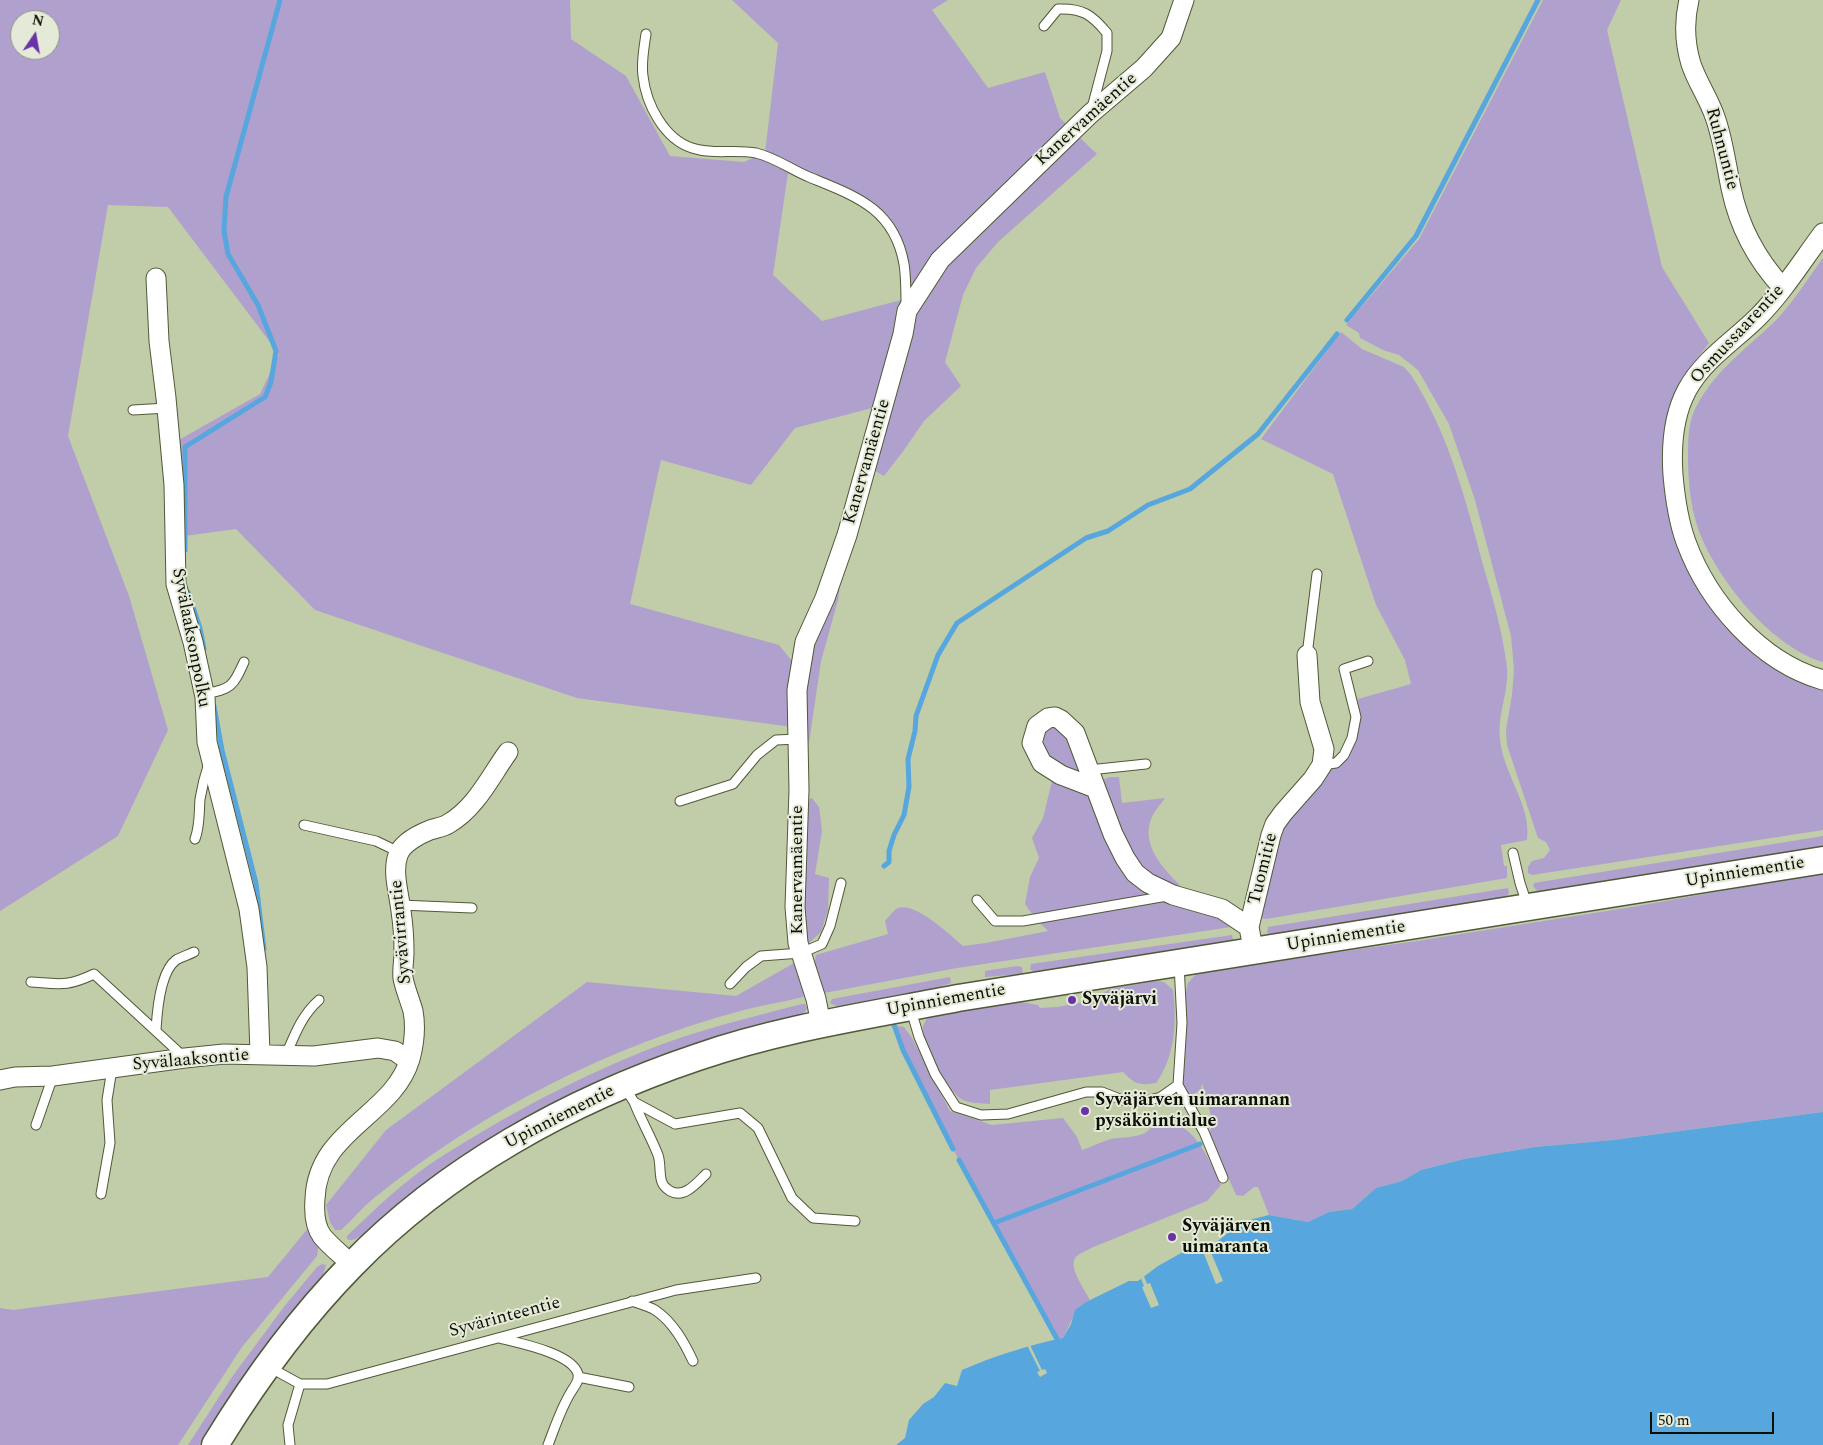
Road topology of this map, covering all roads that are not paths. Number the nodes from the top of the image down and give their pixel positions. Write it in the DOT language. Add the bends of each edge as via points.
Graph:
graph roads {
  1 [pos="1689,0"];
  2 [pos="1179,4"];
  3 [pos="1044,26"];
  4 [pos="646,34"];
  5 [pos="1090,114"];
  6 [pos="1823,233"];
  7 [pos="156,278"];
  8 [pos="1784,288"];
  9 [pos="906,311"];
  10 [pos="167,408"];
  11 [pos="133,410"];
  12 [pos="1317,574"];
  13 [pos="1307,655"];
  14 [pos="1368,661"];
  15 [pos="244,662"];
  16 [pos="1823,680"];
  17 [pos="204,694"];
  18 [pos="798,738"];
  19 [pos="508,752"];
  20 [pos="211,758"];
  21 [pos="1146,764"];
  22 [pos="1322,765"];
  23 [pos="1089,770"];
  24 [pos="1096,788"];
  25 [pos="680,801"];
  26 [pos="304,825"];
  27 [pos="195,839"];
  28 [pos="399,852"];
  29 [pos="1514,853"];
  30 [pos="1823,860"];
  31 [pos="841,883"];
  32 [pos="1173,895"];
  33 [pos="977,900"];
  34 [pos="400,905"];
  35 [pos="1527,907"];
  36 [pos="472,908"];
  37 [pos="1251,940"];
  38 [pos="194,952"];
  39 [pos="801,953"];
  40 [pos="1179,964"];
  41 [pos="31,982"];
  42 [pos="730,984"];
  43 [pos="320,1000"];
  44 [pos="910,1007"];
  45 [pos="821,1024"];
  46 [pos="156,1030"];
  47 [pos="260,1054"];
  48 [pos="286,1055"];
  49 [pos="185,1058"];
  50 [pos="409,1060"];
  51 [pos="112,1069"];
  52 [pos="54,1076"];
  53 [pos="0,1080"];
  54 [pos="1178,1085"];
  55 [pos="629,1094"];
  56 [pos="36,1124"];
  57 [pos="706,1174"];
  58 [pos="1223,1178"];
  59 [pos="101,1194"];
  60 [pos="855,1221"];
  61 [pos="352,1265"];
  62 [pos="756,1278"];
  63 [pos="632,1301"];
  64 [pos="497,1337"];
  65 [pos="693,1361"];
  66 [pos="267,1365"];
  67 [pos="578,1377"];
  68 [pos="300,1384"];
  69 [pos="629,1386"];
  70 [pos="214,1445"];
  71 [pos="290,1445"];
  72 [pos="548,1445"];
  1 -- 8 [label="street, Ruhnuntie" via="1686,44 1715,116 1739,219 1755,254"];
  2 -- 5 [label="street, Kanervamäentie" via="1171,38 1144,68"];
  3 -- 5 [label="lane" via="1058,9 1073,8 1088,13 1107,33 1107,51"];
  4 -- 9 [label="lane" via="642,75 646,95 667,131 691,148 709,152 756,153 860,198 890,226 899,244 904,265"];
  5 -- 9 [label="street, Kanervamäentie" via="940,260"];
  6 -- 8 [label="street, Osmussaarentie"];
  7 -- 10 [label="street, Syvälaaksonpolku"];
  8 -- 16 [label="street, Osmussaarentie" via="1757,318 1706,364 1687,391 1679,407 1674,432 1674,485 1686,542 1704,580 1727,612 1776,657 1792,668"];
  9 -- 18 [label="street, Kanervamäentie" via="903,334 847,535 825,598 805,642 797,690"];
  10 -- 11 [label="lane"];
  10 -- 17 [label="street, Syvälaaksonpolku" via="174,485 176,584"];
  12 -- 13 [label="lane"];
  13 -- 22 [label="street" via="1310,702 1324,749"];
  14 -- 22 [label="lane" via="1344,669 1356,717 1352,738 1336,763"];
  15 -- 17 [label="lane" via="233,685"];
  17 -- 20 [label="street, Syvälaaksonpolku"];
  18 -- 25 [label="lane" via="776,740 757,755 733,784"];
  18 -- 39 [label="street, Kanervamäentie" via="795,907"];
  19 -- 28 [label="street" via="466,810 448,825 412,840"];
  20 -- 27 [label="lane" via="204,778"];
  20 -- 47 [label="street, Syvälaaksonpolku" via="249,909 257,967"];
  21 -- 23 [label="lane"];
  22 -- 37 [label="street, Tuomitie" via="1283,813 1271,835"];
  23 -- 24 [label="street"];
  23 -- 24 [label="street" via="1075,733 1061,720 1048,718 1037,726 1032,743 1042,763 1061,775"];
  24 -- 32 [label="street" via="1113,834 1135,873"];
  26 -- 28 [label="lane" via="376,841"];
  28 -- 34 [label="street, Syvävirrantie" via="396,867"];
  29 -- 35 [label="lane"];
  30 -- 35 [label="main road, Upinniementie"];
  31 -- 39 [label="lane" via="822,944"];
  32 -- 33 [label="lane" via="1023,921 995,921"];
  32 -- 37 [label="street" via="1222,910"];
  34 -- 36 [label="lane"];
  34 -- 50 [label="street, Syvävirrantie" via="403,978 413,1011 415,1034"];
  35 -- 37 [label="main road, Upinniementie"];
  37 -- 40 [label="main road, Upinniementie"];
  38 -- 46 [label="lane" via="175,961 165,977"];
  39 -- 42 [label="lane" via="761,956"];
  39 -- 45 [label="street, Kanervamäentie"];
  40 -- 44 [label="main road, Upinniementie"];
  40 -- 54 [label="lane" via="1182,1023"];
  41 -- 46 [label="lane" via="59,985 78,982 94,974"];
  43 -- 48 [label="lane" via="298,1027"];
  44 -- 45 [label="main road, Upinniementie"];
  44 -- 54 [label="lane" via="934,1074 956,1107 981,1115 1008,1114 1086,1092 1102,1092 1125,1101 1146,1101 1160,1097"];
  45 -- 55 [label="main road, Upinniementie" via="698,1057"];
  46 -- 49 [label="lane"];
  47 -- 48 [label="street, Syvälaaksontie"];
  47 -- 49 [label="street, Syvälaaksontie"];
  48 -- 50 [label="street, Syvälaaksontie" via="314,1056 378,1048 395,1051"];
  49 -- 51 [label="street, Syvälaaksontie"];
  50 -- 61 [label="street, Syvävirrantie" via="398,1085 330,1153 315,1188 317,1222 322,1236"];
  51 -- 52 [label="street, Syvälaaksontie"];
  51 -- 59 [label="lane" via="107,1100 110,1143"];
  52 -- 53 [label="street, Syvälaaksontie"];
  52 -- 56 [label="lane"];
  54 -- 58 [label="lane" via="1204,1132"];
  55 -- 57 [label="lane" via="659,1157 661,1182 666,1188 684,1192"];
  55 -- 60 [label="lane" via="675,1124 740,1114 758,1128 792,1198 813,1218"];
  55 -- 61 [label="main road, Upinniementie" via="593,1098 522,1134 431,1196"];
  61 -- 66 [label="main road, Upinniementie"];
  62 -- 63 [label="lane, Syvärinteentie" via="676,1290"];
  63 -- 64 [label="lane, Syvärinteentie"];
  63 -- 65 [label="lane" via="654,1310 669,1322"];
  64 -- 67 [label="lane" via="552,1353 574,1367"];
  64 -- 68 [label="lane, Syvärinteentie" via="327,1384"];
  66 -- 68 [label="lane, Syvärinteentie"];
  66 -- 70 [label="main road, Upinniementie"];
  67 -- 69 [label="lane"];
  67 -- 72 [label="lane"];
  68 -- 71 [label="lane" via="288,1425"];
}
